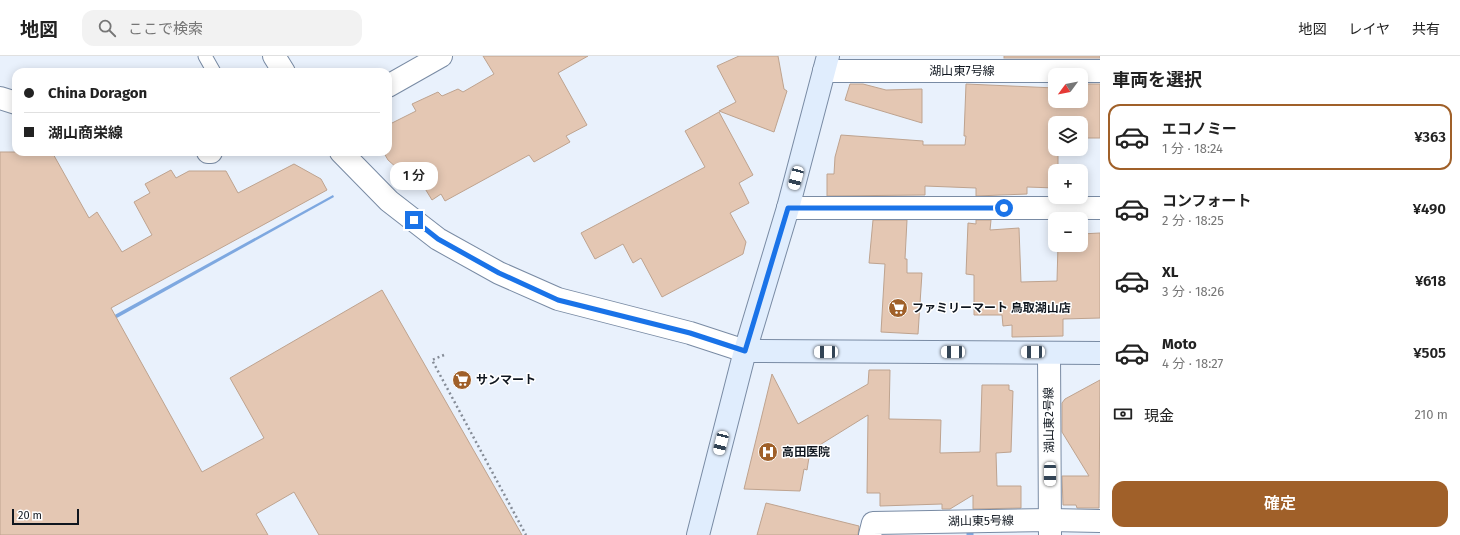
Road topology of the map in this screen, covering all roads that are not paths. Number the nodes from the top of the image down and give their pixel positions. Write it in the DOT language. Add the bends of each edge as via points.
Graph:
graph roads {
  1 [pos="205,56"];
  2 [pos="274,56"];
  3 [pos="441,56"];
  4 [pos="826,64"];
  5 [pos="1049,64"];
  6 [pos="212,68"];
  7 [pos="282,68"];
  8 [pos="1100,71"];
  9 [pos="392,84"];
  10 [pos="0,98"];
  11 [pos="12,102"];
  12 [pos="345,156"];
  13 [pos="788,208"];
  14 [pos="1100,208"];
  15 [pos="745,351"];
  16 [pos="1049,353"];
  17 [pos="1100,353"];
  18 [pos="1100,521"];
  19 [pos="1050,528"];
  20 [pos="698,535"];
  21 [pos="870,535"];
  1 -- 6 [label="lane"];
  2 -- 7 [label="street"];
  3 -- 9 [label="street"];
  4 -- 5 [label="street, 湖山東7号線"];
  4 -- 13 [label="main road"];
  5 -- 8 [label="street, 湖山東7号線"];
  10 -- 11 [label="street"];
  12 -- 15 [label="street" via="389,201 438,239 499,273 558,300 690,333"];
  13 -- 14 [label="street"];
  13 -- 15 [label="main road"];
  15 -- 16 [label="main road"];
  15 -- 20 [label="main road"];
  16 -- 17 [label="main road"];
  16 -- 19 [label="street, 湖山東2号線"];
  18 -- 19 [label="street, 湖山東5号線"];
  19 -- 21 [label="street, 湖山東5号線" via="873,523"];
}
